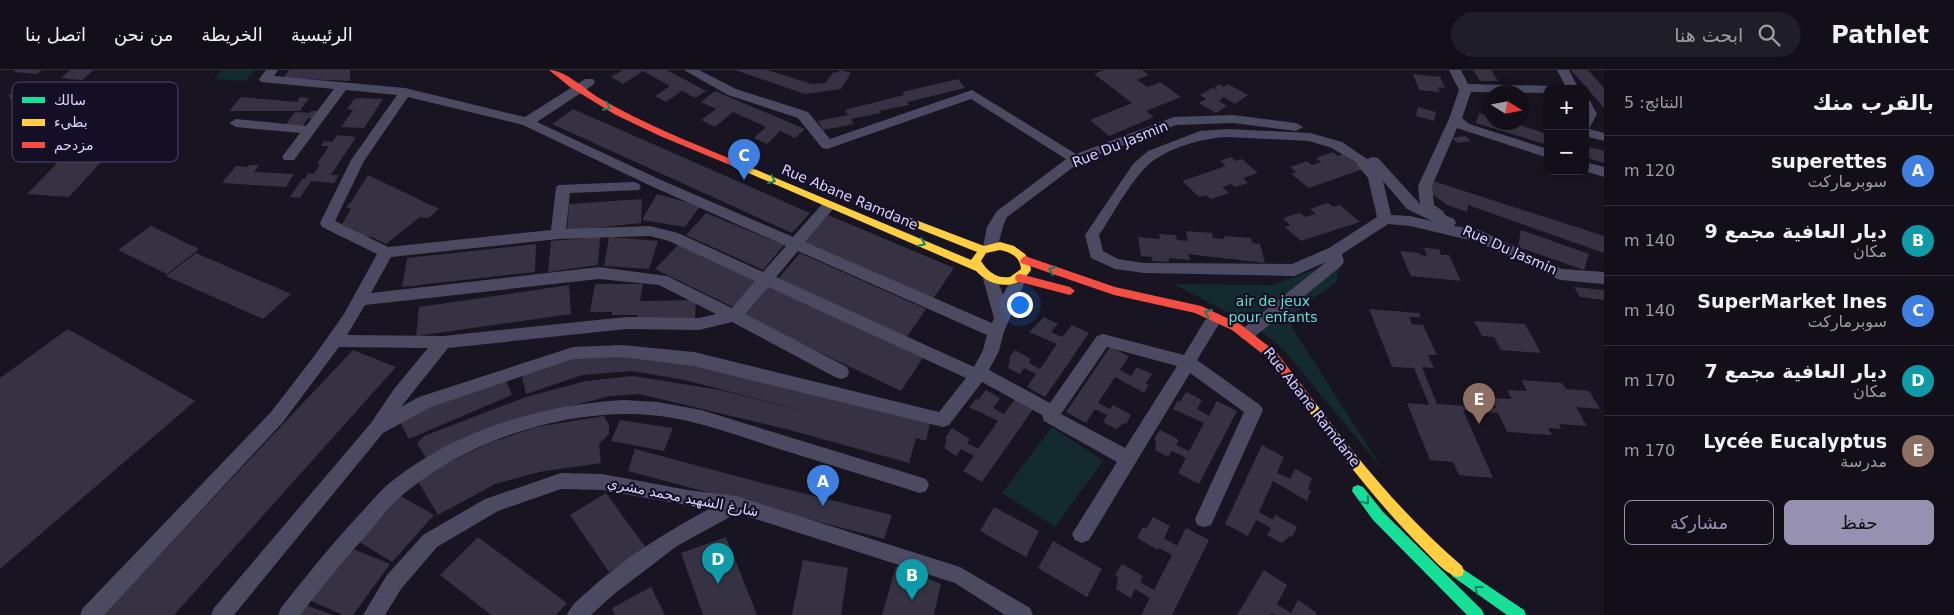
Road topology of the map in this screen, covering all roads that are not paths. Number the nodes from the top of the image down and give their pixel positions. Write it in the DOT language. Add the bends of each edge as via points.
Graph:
graph roads {
  1 [pos="272,70"];
  2 [pos="553,70"];
  3 [pos="690,70"];
  4 [pos="1455,70"];
  5 [pos="1564,70"];
  6 [pos="578,74"];
  7 [pos="588,82"];
  8 [pos="1571,85"];
  9 [pos="343,86"];
  10 [pos="1464,88"];
  11 [pos="1544,89"];
  12 [pos="577,90"];
  13 [pos="405,92"];
  14 [pos="972,94"];
  15 [pos="657,118"];
  16 [pos="1455,119"];
  17 [pos="527,122"];
  18 [pos="236,123"];
  19 [pos="310,130"];
  20 [pos="1589,133"];
  21 [pos="1604,138"];
  22 [pos="1544,153"];
  23 [pos="289,157"];
  24 [pos="1075,159"];
  25 [pos="1589,167"];
  26 [pos="1604,172"];
  27 [pos="634,187"];
  28 [pos="829,205"];
  29 [pos="877,208"];
  30 [pos="1385,219"];
  31 [pos="558,234"];
  32 [pos="1476,235"];
  33 [pos="797,243"];
  34 [pos="986,249"];
  35 [pos="386,252"];
  36 [pos="1334,252"];
  37 [pos="1025,260"];
  38 [pos="977,267"];
  39 [pos="1019,278"];
  40 [pos="1604,278"];
  41 [pos="764,279"];
  42 [pos="992,279"];
  43 [pos="1079,294"];
  44 [pos="360,300"];
  45 [pos="1107,301"];
  46 [pos="734,316"];
  47 [pos="1211,324"];
  48 [pos="999,325"];
  49 [pos="1247,334"];
  50 [pos="334,341"];
  51 [pos="443,342"];
  52 [pos="1187,362"];
  53 [pos="1261,362"];
  54 [pos="841,372"];
  55 [pos="978,374"];
  56 [pos="1053,413"];
  57 [pos="377,428"];
  58 [pos="1128,459"];
  59 [pos="1348,478"];
  60 [pos="920,485"];
  61 [pos="736,504"];
  62 [pos="1204,519"];
  63 [pos="1082,534"];
  64 [pos="90,615"];
  65 [pos="221,615"];
  66 [pos="288,615"];
  67 [pos="373,615"];
  68 [pos="577,615"];
  69 [pos="1023,615"];
  70 [pos="1477,615"];
  71 [pos="1519,615"];
  1 -- 9 [label="street" via="265,79"];
  2 -- 12 [label="street, Rue Abane Ramdane"];
  3 -- 14 [label="street" via="732,92 803,115 827,145"];
  4 -- 10 [label="street"];
  5 -- 8 [label="street"];
  6 -- 7 [label="street"];
  7 -- 12 [label="street"];
  7 -- 15 [label="street"];
  9 -- 13 [label="street"];
  9 -- 19 [label="street"];
  10 -- 11 [label="street"];
  10 -- 16 [label="street"];
  12 -- 17 [label="street"];
  12 -- 28 [label="street, Rue Abane Ramdane, one-way" via="639,122"];
  13 -- 17 [label="street"];
  13 -- 35 [label="street" via="358,160 327,223"];
  14 -- 24 [label="street"];
  16 -- 22 [label="street" via="1464,127"];
  16 -- 32 [label="street" via="1425,186 1427,207"];
  17 -- 33 [label="street" via="656,183"];
  18 -- 19 [label="street"];
  19 -- 23 [label="street"];
  20 -- 21 [label="street"];
  24 -- 32 [label="street, Rue Du Jasmin" via="1174,121 1233,119 1324,130 1366,153 1412,206"];
  24 -- 34 [label="street, Rue Du Jasmin" via="1002,214"];
  25 -- 26 [label="street"];
  27 -- 31 [label="street" via="564,188"];
  28 -- 33 [label="street"];
  28 -- 38 [label="street, Rue Abane Ramdane, one-way"];
  29 -- 34 [label="street"];
  30 -- 32 [label="street"];
  30 -- 36 [label="street"];
  30 -- 36 [label="street" via="1375,178 1360,159 1337,145 1310,137 1205,134 1153,154 1138,167 1092,235 1096,254 1115,264 1144,268 1294,270"];
  31 -- 35 [label="street"];
  31 -- 41 [label="street" via="650,231"];
  32 -- 40 [label="street, Rue Du Jasmin" via="1560,274"];
  33 -- 41 [label="street"];
  33 -- 48 [label="street"];
  34 -- 37 [label="street" via="1010,248"];
  34 -- 38 [label="street" via="976,261"];
  35 -- 44 [label="street"];
  36 -- 49 [label="street" via="1336,262"];
  37 -- 39 [label="street" via="1026,270"];
  49 -- 37 [label="street, one-way" via="1197,309 1114,291"];
  38 -- 42 [label="street"];
  39 -- 42 [label="street" via="1001,282"];
  39 -- 43 [label="street"];
  39 -- 48 [label="street"];
  41 -- 46 [label="street"];
  41 -- 55 [label="street"];
  42 -- 48 [label="street"];
  44 -- 46 [label="street" via="599,273 662,280"];
  44 -- 50 [label="street"];
  45 -- 47 [label="street, Rue Abane Ramdane"];
  46 -- 51 [label="street" via="699,324 626,323"];
  46 -- 54 [label="street"];
  47 -- 52 [label="street"];
  47 -- 53 [label="street, Rue Abane Ramdane"];
  48 -- 55 [label="street" via="991,351"];
  71 -- 49 [label="street, one-way" via="1481,591 1417,535 1371,485 1273,356"];
  50 -- 51 [label="street"];
  50 -- 64 [label="street" via="277,417"];
  51 -- 57 [label="street"];
  52 -- 56 [label="street" via="1103,340"];
  52 -- 58 [label="street"];
  52 -- 62 [label="street" via="1254,410"];
  55 -- 56 [label="street"];
  55 -- 57 [label="street" via="943,420 694,359 622,351 573,353 425,402"];
  56 -- 58 [label="street" via="1050,416"];
  57 -- 65 [label="street"];
  58 -- 63 [label="street"];
  59 -- 70 [label="street, Rue Abane Ramdane, one-way" via="1378,516"];
  60 -- 66 [label="street" via="716,422 658,409 581,409 535,419 430,465 393,492 357,530"];
  61 -- 67 [label="street, شارغ الشهيد محمد مشري" via="602,482 561,481 492,505 430,541 394,582"];
  61 -- 68 [label="street" via="670,540 607,587"];
  61 -- 69 [label="street, شارغ الشهيد محمد مشري" via="960,576"];
}
